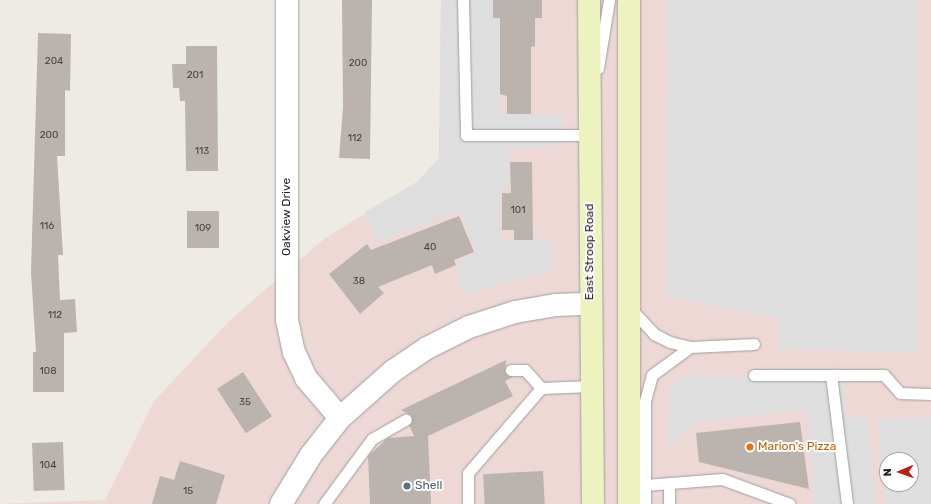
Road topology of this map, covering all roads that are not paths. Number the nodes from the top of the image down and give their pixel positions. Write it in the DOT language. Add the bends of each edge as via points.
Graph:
graph roads {
  1 [pos="287,0"];
  2 [pos="464,0"];
  3 [pos="589,0"];
  4 [pos="609,0"];
  5 [pos="629,0"];
  6 [pos="589,108"];
  7 [pos="589,135"];
  8 [pos="590,304"];
  9 [pos="629,306"];
  10 [pos="754,344"];
  11 [pos="690,347"];
  12 [pos="511,370"];
  13 [pos="754,376"];
  14 [pos="831,376"];
  15 [pos="591,386"];
  16 [pos="541,388"];
  17 [pos="931,394"];
  18 [pos="340,418"];
  19 [pos="406,419"];
  20 [pos="669,483"];
  21 [pos="645,485"];
  22 [pos="282,504"];
  23 [pos="324,504"];
  24 [pos="468,504"];
  25 [pos="593,504"];
  26 [pos="629,504"];
  27 [pos="645,504"];
  28 [pos="669,504"];
  29 [pos="790,504"];
  30 [pos="846,504"];
  1 -- 18 [label="street, Oakview Drive" via="287,320 294,352 306,378"];
  2 -- 7 [label="lane" via="466,135"];
  3 -- 6 [label="main road, East Stroop Road"];
  4 -- 6 [label="lane"];
  5 -- 9 [label="main road"];
  6 -- 7 [label="main road, East Stroop Road"];
  7 -- 8 [label="main road, East Stroop Road"];
  8 -- 15 [label="main road, East Stroop Road"];
  8 -- 18 [label="street" via="556,304 515,312 470,326 427,348 393,371"];
  9 -- 11 [label="lane" via="654,334"];
  9 -- 26 [label="main road"];
  10 -- 11 [label="lane"];
  11 -- 21 [label="lane" via="652,375 645,401"];
  12 -- 16 [label="lane" via="525,370"];
  13 -- 14 [label="lane"];
  14 -- 17 [label="lane" via="884,375 900,393"];
  14 -- 30 [label="lane"];
  15 -- 16 [label="lane"];
  15 -- 25 [label="main road, East Stroop Road"];
  16 -- 24 [label="lane" via="468,473"];
  18 -- 22 [label="street" via="311,455"];
  19 -- 23 [label="lane" via="372,439"];
  20 -- 21 [label="lane"];
  20 -- 28 [label="lane"];
  20 -- 29 [label="lane" via="722,479"];
  21 -- 27 [label="lane"];
}
